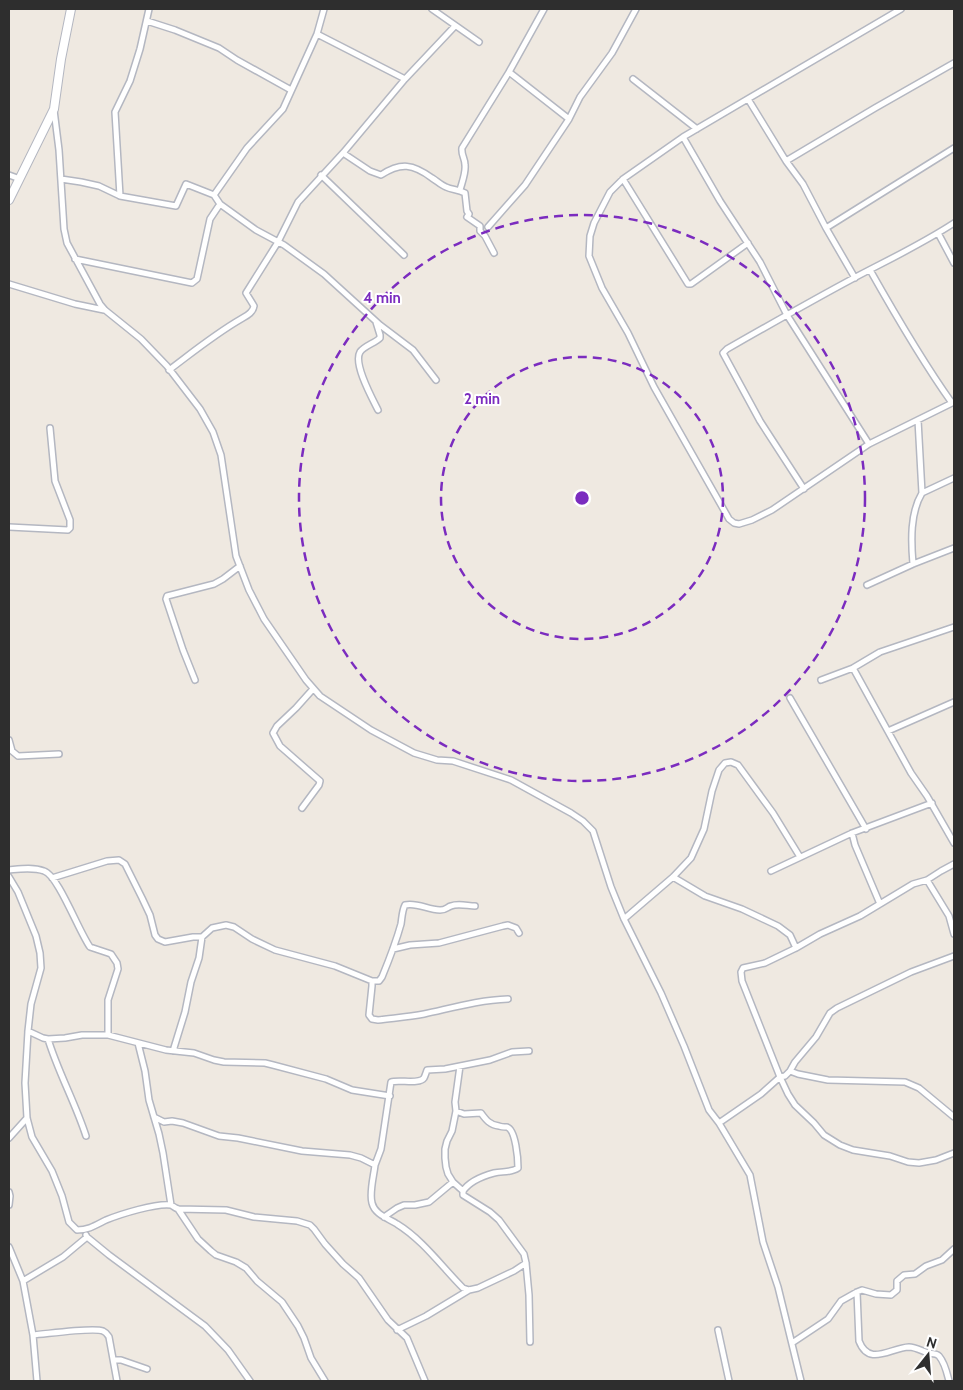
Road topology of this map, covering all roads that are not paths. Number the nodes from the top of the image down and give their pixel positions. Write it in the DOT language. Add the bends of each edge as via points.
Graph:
graph roads {
  1 [pos="71,9"];
  2 [pos="150,9"];
  3 [pos="323,9"];
  4 [pos="432,9"];
  5 [pos="544,9"];
  6 [pos="636,9"];
  7 [pos="901,9"];
  8 [pos="147,21"];
  9 [pos="456,26"];
  10 [pos="317,34"];
  11 [pos="479,42"];
  12 [pos="954,63"];
  13 [pos="509,72"];
  14 [pos="405,79"];
  15 [pos="633,79"];
  16 [pos="292,90"];
  17 [pos="748,99"];
  18 [pos="54,109"];
  19 [pos="569,119"];
  20 [pos="697,129"];
  21 [pos="683,137"];
  22 [pos="954,148"];
  23 [pos="343,153"];
  24 [pos="786,161"];
  25 [pos="9,175"];
  26 [pos="321,175"];
  27 [pos="20,179"];
  28 [pos="62,179"];
  29 [pos="623,179"];
  30 [pos="460,190"];
  31 [pos="214,195"];
  32 [pos="120,196"];
  33 [pos="9,200"];
  34 [pos="220,204"];
  35 [pos="954,222"];
  36 [pos="488,227"];
  37 [pos="826,228"];
  38 [pos="938,233"];
  39 [pos="278,242"];
  40 [pos="748,243"];
  41 [pos="494,253"];
  42 [pos="404,255"];
  43 [pos="76,259"];
  44 [pos="954,263"];
  45 [pos="870,270"];
  46 [pos="855,278"];
  47 [pos="9,284"];
  48 [pos="104,310"];
  49 [pos="787,314"];
  50 [pos="375,320"];
  51 [pos="169,370"];
  52 [pos="436,380"];
  53 [pos="953,403"];
  54 [pos="378,410"];
  55 [pos="918,420"];
  56 [pos="50,428"];
  57 [pos="869,444"];
  58 [pos="954,478"];
  59 [pos="804,489"];
  60 [pos="922,493"];
  61 [pos="9,527"];
  62 [pos="954,548"];
  63 [pos="913,564"];
  64 [pos="240,566"];
  65 [pos="867,585"];
  66 [pos="954,627"];
  67 [pos="853,668"];
  68 [pos="195,680"];
  69 [pos="821,680"];
  70 [pos="313,689"];
  71 [pos="790,698"];
  72 [pos="954,702"];
  73 [pos="888,730"];
  74 [pos="9,740"];
  75 [pos="59,754"];
  76 [pos="932,803"];
  77 [pos="302,808"];
  78 [pos="866,829"];
  79 [pos="852,833"];
  80 [pos="954,843"];
  81 [pos="800,857"];
  82 [pos="954,864"];
  83 [pos="9,870"];
  84 [pos="771,871"];
  85 [pos="9,877"];
  86 [pos="673,877"];
  87 [pos="52,878"];
  88 [pos="927,880"];
  89 [pos="880,904"];
  90 [pos="475,906"];
  91 [pos="624,919"];
  92 [pos="519,934"];
  93 [pos="954,934"];
  94 [pos="202,938"];
  95 [pos="796,948"];
  96 [pos="393,949"];
  97 [pos="954,956"];
  98 [pos="372,981"];
  99 [pos="508,999"];
  100 [pos="28,1031"];
  101 [pos="108,1035"];
  102 [pos="48,1038"];
  103 [pos="138,1043"];
  104 [pos="173,1050"];
  105 [pos="529,1052"];
  106 [pos="460,1066"];
  107 [pos="790,1071"];
  108 [pos="780,1077"];
  109 [pos="390,1096"];
  110 [pos="456,1111"];
  111 [pos="953,1114"];
  112 [pos="154,1117"];
  113 [pos="27,1118"];
  114 [pos="164,1122"];
  115 [pos="720,1123"];
  116 [pos="159,1134"];
  117 [pos="86,1136"];
  118 [pos="9,1138"];
  119 [pos="954,1153"];
  120 [pos="375,1164"];
  121 [pos="453,1182"];
  122 [pos="463,1191"];
  123 [pos="9,1192"];
  124 [pos="9,1205"];
  125 [pos="171,1205"];
  126 [pos="178,1209"];
  127 [pos="384,1216"];
  128 [pos="85,1230"];
  129 [pos="87,1237"];
  130 [pos="9,1247"];
  131 [pos="954,1249"];
  132 [pos="526,1263"];
  133 [pos="23,1281"];
  134 [pos="469,1290"];
  135 [pos="857,1292"];
  136 [pos="397,1330"];
  137 [pos="718,1330"];
  138 [pos="33,1335"];
  139 [pos="530,1342"];
  140 [pos="792,1343"];
  141 [pos="114,1360"];
  142 [pos="147,1369"];
  143 [pos="37,1381"];
  144 [pos="117,1381"];
  145 [pos="250,1381"];
  146 [pos="325,1381"];
  147 [pos="425,1381"];
  148 [pos="729,1381"];
  149 [pos="802,1381"];
  150 [pos="949,1381"];
  1 -- 18 [label="street"];
  2 -- 8 [label="street"];
  3 -- 10 [label="street"];
  4 -- 9 [label="street"];
  5 -- 13 [label="street"];
  6 -- 19 [label="street"];
  7 -- 17 [label="street"];
  8 -- 16 [label="street" via="219,48"];
  8 -- 32 [label="street" via="130,81 115,112"];
  9 -- 11 [label="street"];
  9 -- 14 [label="street"];
  10 -- 14 [label="street"];
  10 -- 16 [label="street"];
  12 -- 24 [label="street"];
  13 -- 19 [label="street"];
  13 -- 30 [label="street" via="462,148 466,167"];
  14 -- 23 [label="street"];
  15 -- 20 [label="street"];
  16 -- 31 [label="street" via="283,109 247,148"];
  17 -- 20 [label="street"];
  17 -- 24 [label="street"];
  18 -- 27 [label="street"];
  18 -- 28 [label="street"];
  19 -- 36 [label="street" via="524,185"];
  20 -- 21 [label="street"];
  21 -- 29 [label="street"];
  21 -- 40 [label="street"];
  22 -- 37 [label="street"];
  23 -- 26 [label="street"];
  23 -- 30 [label="street" via="381,175 391,169 417,167 446,187"];
  24 -- 37 [label="street" via="803,184"];
  25 -- 27 [label="street"];
  26 -- 39 [label="street" via="298,202"];
  26 -- 42 [label="street"];
  27 -- 33 [label="street"];
  28 -- 32 [label="street" via="99,186"];
  28 -- 43 [label="street" via="64,229"];
  29 -- 40 [label="street" via="688,284"];
  29 -- 59 [label="street" via="610,192 594,223 590,256 602,288 628,332 654,387 729,519 739,524 752,520"];
  30 -- 41 [label="street" via="464,193 467,217 480,226 480,232"];
  31 -- 32 [label="street" via="186,184 176,206"];
  31 -- 34 [label="street"];
  34 -- 39 [label="street"];
  34 -- 43 [label="street" via="210,219 197,279 192,283"];
  35 -- 38 [label="street"];
  37 -- 46 [label="street"];
  38 -- 44 [label="street"];
  38 -- 45 [label="street"];
  39 -- 50 [label="street" via="324,274"];
  39 -- 51 [label="street" via="246,293 254,306 252,311"];
  40 -- 49 [label="street"];
  43 -- 48 [label="street"];
  45 -- 46 [label="street"];
  45 -- 53 [label="street" via="934,378"];
  46 -- 49 [label="street"];
  47 -- 48 [label="street"];
  48 -- 51 [label="street" via="140,338"];
  49 -- 57 [label="street"];
  49 -- 59 [label="street" via="722,353 760,421"];
  50 -- 52 [label="street" via="413,350"];
  50 -- 54 [label="street" via="380,338 363,350 359,358 361,374"];
  51 -- 64 [label="street" via="200,409 222,455"];
  53 -- 55 [label="street"];
  55 -- 57 [label="street"];
  55 -- 60 [label="street"];
  56 -- 61 [label="street" via="55,481 70,528"];
  57 -- 59 [label="street"];
  58 -- 60 [label="street"];
  60 -- 63 [label="street" via="913,523"];
  62 -- 63 [label="street"];
  63 -- 65 [label="street"];
  64 -- 68 [label="street" via="214,584 167,596"];
  64 -- 70 [label="street" via="264,619"];
  66 -- 67 [label="street" via="880,652"];
  67 -- 69 [label="street"];
  67 -- 73 [label="street"];
  70 -- 77 [label="street" via="273,734 280,746 320,782"];
  70 -- 91 [label="street" via="371,730 414,753 453,761 512,780 583,821 593,831"];
  71 -- 78 [label="street"];
  72 -- 73 [label="street"];
  73 -- 76 [label="street"];
  74 -- 75 [label="street" via="12,752 18,756"];
  76 -- 78 [label="street"];
  76 -- 80 [label="street"];
  78 -- 79 [label="street"];
  79 -- 81 [label="street"];
  79 -- 89 [label="street"];
  81 -- 84 [label="street"];
  81 -- 86 [label="street" via="773,813 738,765 731,762 725,763 716,775 707,818 695,851"];
  82 -- 88 [label="street"];
  83 -- 87 [label="street" via="46,871"];
  85 -- 100 [label="street" via="18,892 40,952 41,968 31,1004"];
  86 -- 91 [label="street"];
  86 -- 95 [label="street" via="705,896 778,926 790,935"];
  87 -- 94 [label="street" via="119,860 125,864 142,898 158,939 165,942"];
  87 -- 101 [label="street" via="90,947 111,954 117,963 108,1000"];
  88 -- 89 [label="street" via="913,884"];
  88 -- 93 [label="street" via="949,916"];
  89 -- 95 [label="street"];
  90 -- 96 [label="street" via="456,905 441,910 405,905"];
  91 -- 115 [label="street" via="661,993 709,1110"];
  92 -- 96 [label="street" via="516,928 508,925 439,943"];
  94 -- 98 [label="street" via="212,928 234,927 275,950 336,966"];
  94 -- 104 [label="street"];
  95 -- 108 [label="street" via="741,972"];
  96 -- 98 [label="street" via="382,977 379,981"];
  97 -- 107 [label="street" via="911,972 837,1008 830,1013"];
  98 -- 99 [label="street" via="369,1015 378,1020 491,999"];
  100 -- 102 [label="street"];
  100 -- 113 [label="street"];
  101 -- 102 [label="street"];
  101 -- 103 [label="street"];
  102 -- 117 [label="street"];
  103 -- 104 [label="street"];
  103 -- 112 [label="street"];
  104 -- 109 [label="street" via="194,1052 224,1062 265,1063 326,1079 352,1090"];
  105 -- 106 [label="street" via="512,1052"];
  106 -- 109 [label="street" via="427,1070 421,1080 394,1080"];
  106 -- 110 [label="street"];
  107 -- 108 [label="street"];
  107 -- 111 [label="street" via="828,1080 905,1082 919,1088"];
  108 -- 115 [label="street"];
  108 -- 119 [label="street" via="795,1105 824,1135 840,1146 908,1162 936,1160"];
  109 -- 120 [label="street" via="381,1149"];
  110 -- 121 [label="street" via="445,1149 446,1167"];
  110 -- 122 [label="street" via="480,1113 493,1125 511,1129 518,1162 518,1168 513,1171 483,1177 468,1184"];
  112 -- 114 [label="street"];
  112 -- 116 [label="street"];
  113 -- 118 [label="street"];
  113 -- 128 [label="street" via="32,1138 56,1179 69,1222 77,1230"];
  114 -- 116 [label="street"];
  114 -- 120 [label="street" via="172,1121 219,1136 302,1151 350,1155"];
  115 -- 140 [label="street" via="750,1175 763,1242"];
  116 -- 125 [label="street"];
  120 -- 127 [label="street" via="372,1203 375,1210"];
  121 -- 122 [label="street"];
  121 -- 127 [label="street" via="429,1202 404,1205"];
  122 -- 132 [label="street" via="463,1195 499,1220 524,1254"];
  123 -- 124 [label="street"];
  125 -- 126 [label="street"];
  125 -- 128 [label="street" via="124,1214"];
  126 -- 136 [label="street" via="226,1210 310,1225 359,1278"];
  126 -- 146 [label="street" via="198,1239 211,1251 246,1268 282,1302 298,1326"];
  127 -- 134 [label="street" via="415,1238 463,1288"];
  128 -- 129 [label="street"];
  129 -- 133 [label="street" via="63,1257"];
  129 -- 145 [label="street" via="204,1326 228,1350"];
  130 -- 133 [label="street"];
  131 -- 135 [label="street" via="915,1274 900,1277 897,1290 891,1295"];
  132 -- 134 [label="street"];
  132 -- 139 [label="street"];
  133 -- 138 [label="street"];
  134 -- 136 [label="street"];
  135 -- 140 [label="street" via="841,1302 828,1319"];
  135 -- 150 [label="street" via="858,1340 865,1352 884,1353 910,1347 934,1354 946,1370"];
  136 -- 147 [label="street" via="407,1338"];
  137 -- 148 [label="street"];
  138 -- 141 [label="street" via="88,1330 106,1332"];
  138 -- 143 [label="street"];
  140 -- 149 [label="street"];
  141 -- 142 [label="street"];
  141 -- 144 [label="street"];
}
